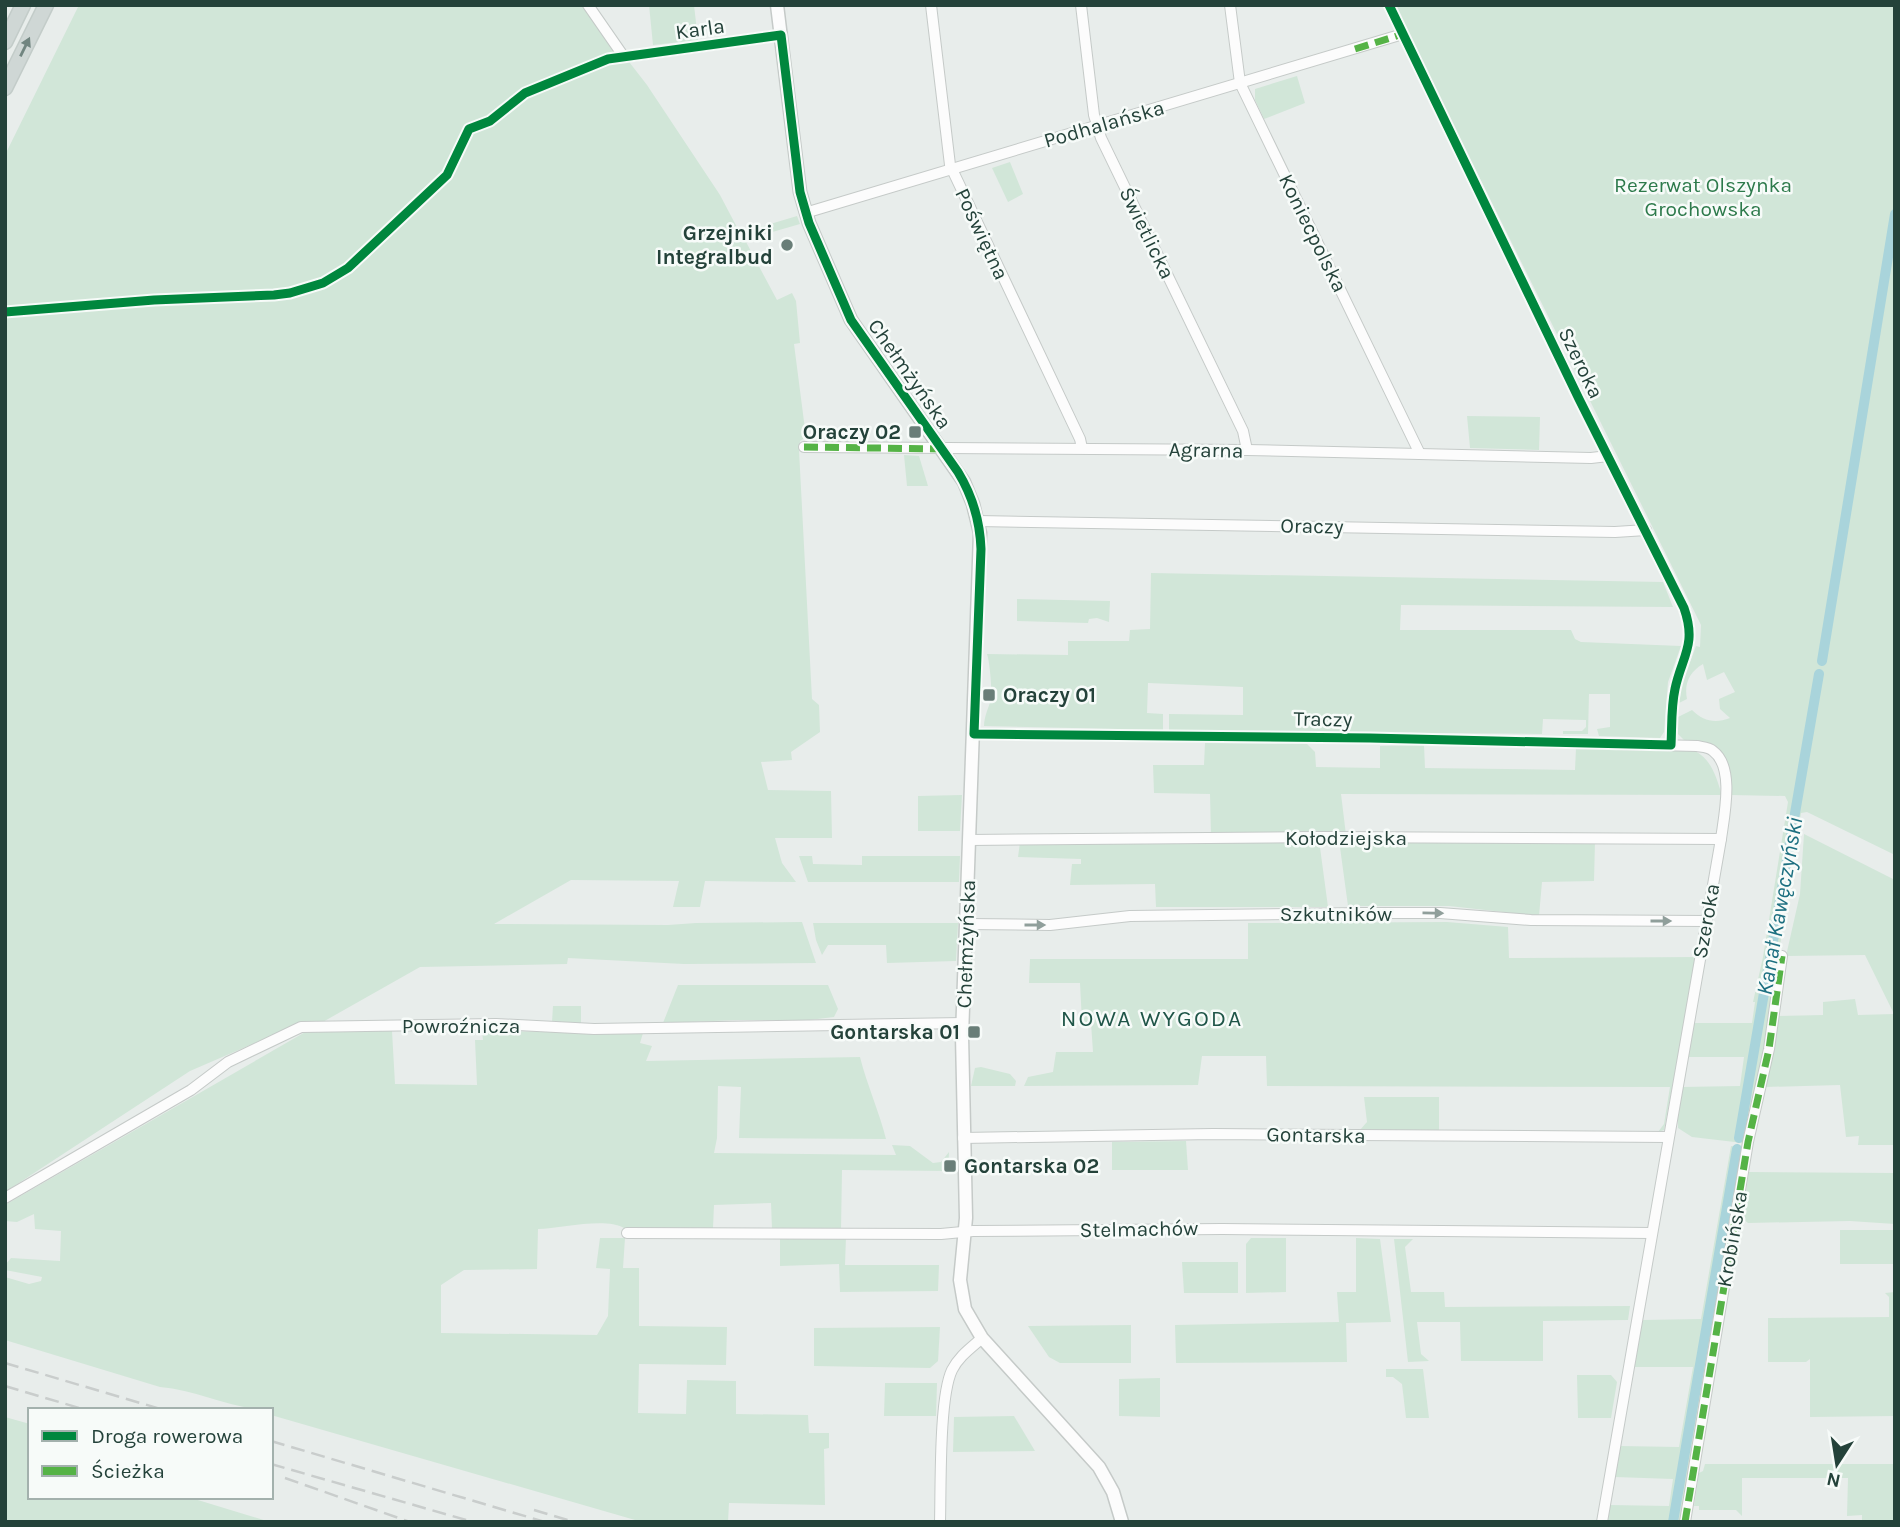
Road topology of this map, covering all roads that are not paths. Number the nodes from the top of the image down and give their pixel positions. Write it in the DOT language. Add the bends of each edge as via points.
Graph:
graph roads {
  1 [pos="23,5"];
  2 [pos="46,5"];
  3 [pos="588,5"];
  4 [pos="777,5"];
  5 [pos="931,5"];
  6 [pos="1081,5"];
  7 [pos="1230,5"];
  8 [pos="1389,5"];
  9 [pos="1403,34"];
  10 [pos="781,35"];
  11 [pos="5,42"];
  12 [pos="1240,83"];
  13 [pos="5,89"];
  14 [pos="1097,126"];
  15 [pos="952,169"];
  16 [pos="805,213"];
  17 [pos="804,447"];
  18 [pos="1082,448"];
  19 [pos="942,449"];
  20 [pos="1247,450"];
  21 [pos="1420,454"];
  22 [pos="1608,456"];
  23 [pos="978,521"];
  24 [pos="1646,530"];
  25 [pos="974,734"];
  26 [pos="1671,745"];
  27 [pos="1721,839"];
  28 [pos="970,840"];
  29 [pos="1706,920"];
  30 [pos="967,924"];
  31 [pos="1782,956"];
  32 [pos="963,1023"];
  33 [pos="1668,1137"];
  34 [pos="963,1138"];
  35 [pos="5,1198"];
  36 [pos="965,1232"];
  37 [pos="627,1233"];
  38 [pos="1651,1233"];
  39 [pos="982,1338"];
  40 [pos="940,1522"];
  41 [pos="1122,1522"];
  42 [pos="1602,1522"];
  43 [pos="1685,1522"];
  1 -- 11 [label="main road"];
  13 -- 2 [label="main road, one-way"];
  3 -- 10 [label="street, Karla" via="624,57"];
  4 -- 10 [label="street, Chełmżyńska"];
  5 -- 15 [label="street, Poświętna"];
  6 -- 14 [label="street, Świetlicka"];
  7 -- 12 [label="street, Koniecpolska"];
  8 -- 9 [label="street, Szeroka"];
  9 -- 12 [label="street, Podhalańska"];
  9 -- 22 [label="street, Szeroka"];
  10 -- 16 [label="street, Chełmżyńska"];
  12 -- 14 [label="street, Podhalańska"];
  12 -- 21 [label="street, Koniecpolska"];
  14 -- 15 [label="street, Podhalańska"];
  14 -- 20 [label="street, Świetlicka" via="1243,431"];
  15 -- 16 [label="street, Podhalańska"];
  15 -- 18 [label="street, Poświętna"];
  16 -- 19 [label="street, Chełmżyńska" via="851,320"];
  17 -- 19 [label="street, Agrarna"];
  18 -- 19 [label="street, Agrarna"];
  18 -- 20 [label="street, Agrarna"];
  19 -- 23 [label="street, Chełmżyńska" via="964,482"];
  20 -- 21 [label="street, Agrarna"];
  21 -- 22 [label="street, Agrarna"];
  22 -- 24 [label="street, Szeroka"];
  23 -- 24 [label="street, Oraczy"];
  23 -- 25 [label="street, Chełmżyńska" via="981,549"];
  24 -- 26 [label="street, Szeroka" via="1689,628 1688,652 1675,691"];
  25 -- 26 [label="street, Traczy"];
  25 -- 28 [label="street, Chełmżyńska"];
  26 -- 27 [label="street, Szeroka" via="1712,749 1718,756 1727,797"];
  27 -- 28 [label="street, Kołodziejska"];
  27 -- 29 [label="street, Szeroka"];
  28 -- 30 [label="street, Chełmżyńska"];
  30 -- 29 [label="street, Szkutników, one-way" via="1363,913 1531,920"];
  29 -- 33 [label="street, Szeroka"];
  30 -- 32 [label="street, Chełmżyńska"];
  31 -- 43 [label="street, Krobińska"];
  32 -- 34 [label="street, Chełmżyńska"];
  32 -- 35 [label="street, Powroźnicza" via="594,1029 496,1024 302,1027 228,1062 191,1090"];
  33 -- 34 [label="street, Gontarska" via="1213,1134"];
  33 -- 38 [label="street, Szeroka"];
  34 -- 36 [label="street, Chełmżyńska"];
  36 -- 37 [label="street, Stelmachów"];
  36 -- 38 [label="street, Stelmachów" via="1222,1228"];
  36 -- 39 [label="street, Chełmżyńska" via="962,1295"];
  38 -- 42 [label="street, Szeroka"];
  39 -- 40 [label="street" via="958,1360 948,1381"];
  39 -- 41 [label="street, Chełmżyńska" via="1094,1461 1110,1485"];
}
